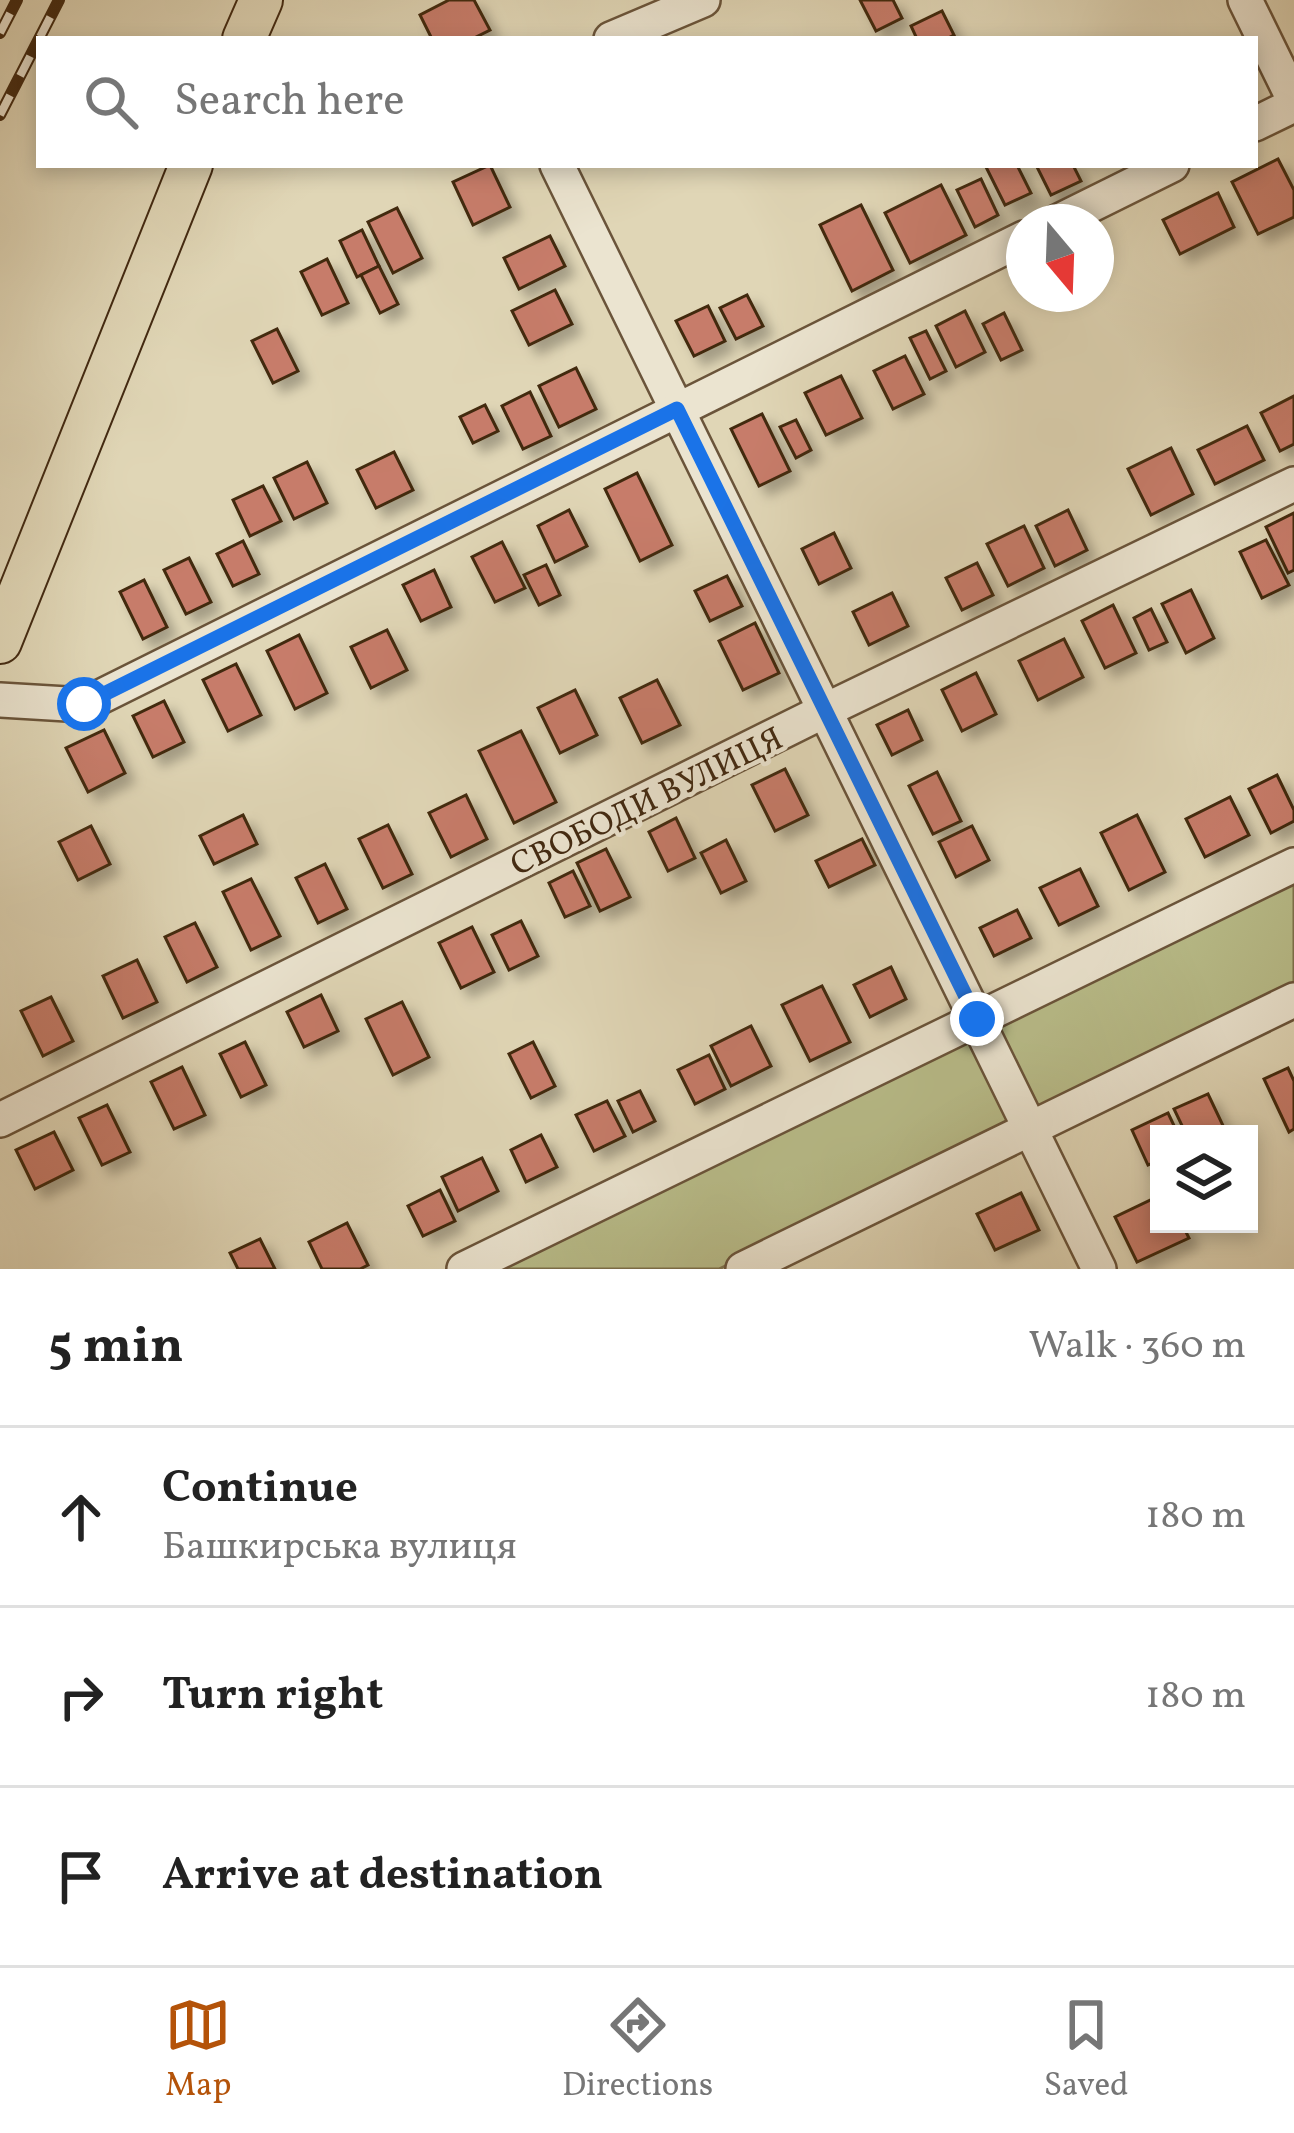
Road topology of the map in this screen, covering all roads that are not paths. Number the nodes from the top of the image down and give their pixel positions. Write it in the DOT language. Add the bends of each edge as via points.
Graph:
graph roads {
  1 [pos="261,0"];
  2 [pos="703,0"];
  3 [pos="1245,0"];
  4 [pos="245,36"];
  5 [pos="618,36"];
  6 [pos="1294,102"];
  7 [pos="1258,122"];
  8 [pos="190,168"];
  9 [pos="558,168"];
  10 [pos="1166,168"];
  11 [pos="1093,204"];
  12 [pos="1006,247"];
  13 [pos="677,409"];
  14 [pos="1294,484"];
  15 [pos="0,642"];
  16 [pos="0,700"];
  17 [pos="824,711"];
  18 [pos="1294,865"];
  19 [pos="1294,1000"];
  20 [pos="977,1019"];
  21 [pos="0,1120"];
  22 [pos="1030,1129"];
  23 [pos="464,1269"];
  24 [pos="743,1269"];
  25 [pos="1100,1269"];
  1 -- 4 [label="main road"];
  2 -- 5 [label="street"];
  3 -- 6 [label="street"];
  6 -- 7 [label="street"];
  8 -- 15 [label="main road"];
  9 -- 13 [label="street"];
  10 -- 11 [label="street"];
  12 -- 13 [label="street"];
  13 -- 16 [label="street" via="84,704"];
  13 -- 17 [label="street"];
  14 -- 17 [label="street, СВОБОДИ ВУЛИЦЯ"];
  17 -- 20 [label="street"];
  17 -- 21 [label="street, СВОБОДИ ВУЛИЦЯ"];
  18 -- 20 [label="street"];
  19 -- 22 [label="street"];
  20 -- 22 [label="street"];
  20 -- 23 [label="street"];
  22 -- 24 [label="street"];
  22 -- 25 [label="street"];
}
